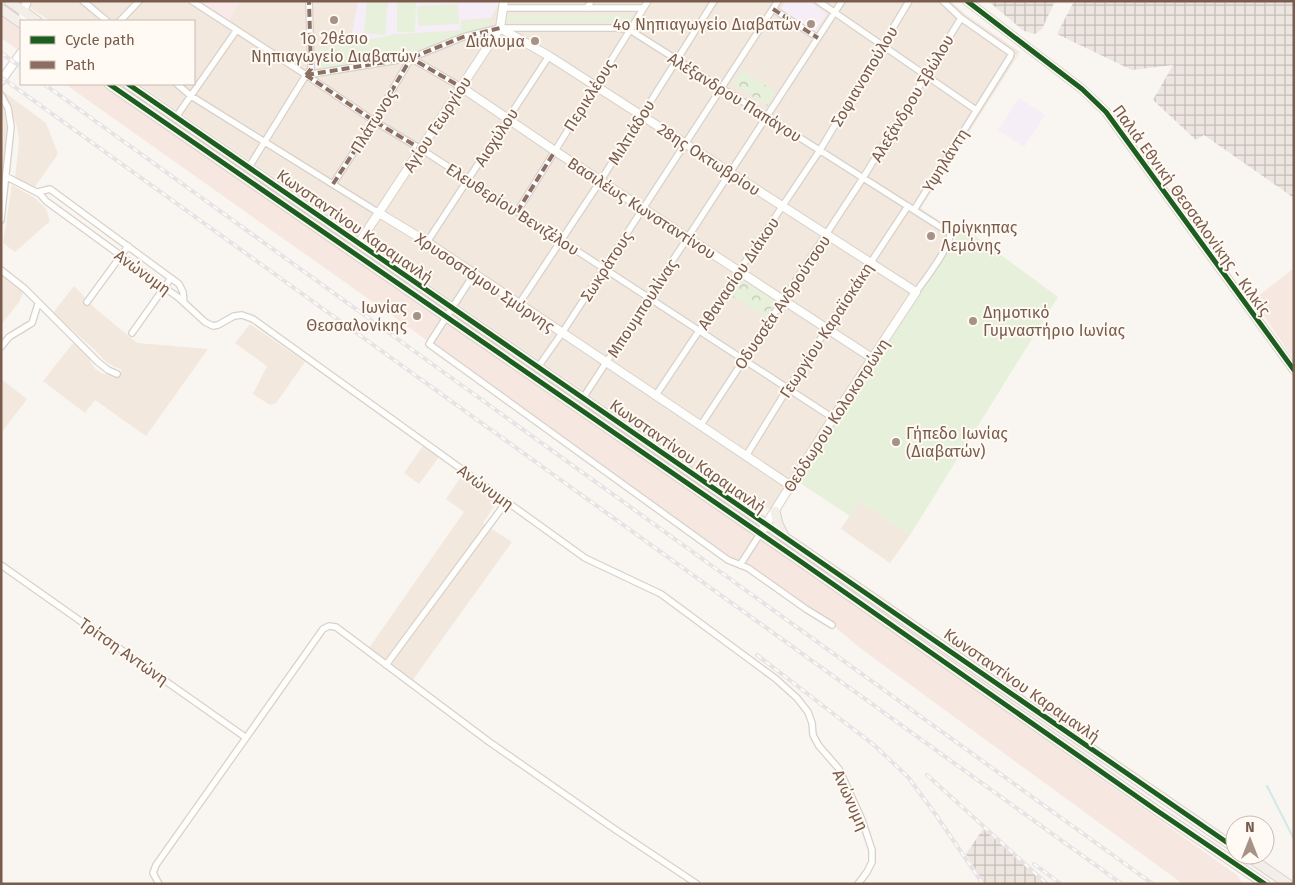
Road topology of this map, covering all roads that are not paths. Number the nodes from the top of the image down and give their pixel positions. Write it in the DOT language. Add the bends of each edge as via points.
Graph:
graph roads {
  1 [pos="9,1"];
  2 [pos="27,1"];
  3 [pos="83,1"];
  4 [pos="139,1"];
  5 [pos="192,1"];
  6 [pos="308,1"];
  7 [pos="591,1"];
  8 [pos="648,1"];
  9 [pos="714,1"];
  10 [pos="778,1"];
  11 [pos="818,1"];
  12 [pos="842,1"];
  13 [pos="909,1"];
  14 [pos="943,1"];
  15 [pos="967,1"];
  16 [pos="504,4"];
  17 [pos="587,8"];
  18 [pos="643,8"];
  19 [pos="1,9"];
  20 [pos="774,9"];
  21 [pos="835,12"];
  22 [pos="961,18"];
  23 [pos="23,19"];
  24 [pos="106,20"];
  25 [pos="121,20"];
  26 [pos="500,28"];
  27 [pos="630,30"];
  28 [pos="236,31"];
  29 [pos="818,38"];
  30 [pos="881,46"];
  31 [pos="20,55"];
  32 [pos="549,56"];
  33 [pos="411,58"];
  34 [pos="677,60"];
  35 [pos="306,75"];
  36 [pos="925,75"];
  37 [pos="1,81"];
  38 [pos="110,85"];
  39 [pos="129,85"];
  40 [pos="178,85"];
  41 [pos="595,86"];
  42 [pos="461,87"];
  43 [pos="721,88"];
  44 [pos="1,95"];
  45 [pos="191,96"];
  46 [pos="976,110"];
  47 [pos="642,116"];
  48 [pos="766,116"];
  49 [pos="176,117"];
  50 [pos="508,118"];
  51 [pos="374,121"];
  52 [pos="266,142"];
  53 [pos="685,144"];
  54 [pos="421,149"];
  55 [pos="820,150"];
  56 [pos="555,151"];
  57 [pos="249,168"];
  58 [pos="731,172"];
  59 [pos="7,177"];
  60 [pos="863,178"];
  61 [pos="468,180"];
  62 [pos="601,180"];
  63 [pos="333,184"];
  64 [pos="38,192"];
  65 [pos="783,206"];
  66 [pos="908,206"];
  67 [pos="643,208"];
  68 [pos="914,210"];
  69 [pos="379,212"];
  70 [pos="517,212"];
  71 [pos="1,220"];
  72 [pos="827,234"];
  73 [pos="688,238"];
  74 [pos="561,240"];
  75 [pos="427,242"];
  76 [pos="359,243"];
  77 [pos="128,246"];
  78 [pos="121,255"];
  79 [pos="870,262"];
  80 [pos="604,268"];
  81 [pos="1,270"];
  82 [pos="739,270"];
  83 [pos="474,274"];
  84 [pos="170,278"];
  85 [pos="164,287"];
  86 [pos="916,292"];
  87 [pos="650,298"];
  88 [pos="784,299"];
  89 [pos="87,302"];
  90 [pos="184,302"];
  91 [pos="38,304"];
  92 [pos="518,304"];
  93 [pos="452,308"];
  94 [pos="446,317"];
  95 [pos="827,328"];
  96 [pos="699,330"];
  97 [pos="132,333"];
  98 [pos="562,333"];
  99 [pos="1,347"];
  100 [pos="872,358"];
  101 [pos="744,359"];
  102 [pos="607,363"];
  103 [pos="538,367"];
  104 [pos="1294,370"];
  105 [pos="118,374"];
  106 [pos="788,388"];
  107 [pos="656,396"];
  108 [pos="583,398"];
  109 [pos="833,418"];
  110 [pos="701,425"];
  111 [pos="746,456"];
  112 [pos="791,486"];
  113 [pos="507,502"];
  114 [pos="775,511"];
  115 [pos="766,524"];
  116 [pos="760,534"];
  117 [pos="784,536"];
  118 [pos="740,564"];
  119 [pos="1,565"];
  120 [pos="832,625"];
  121 [pos="386,664"];
  122 [pos="245,737"];
  123 [pos="1225,841"];
  124 [pos="1260,865"];
  125 [pos="1241,867"];
  126 [pos="1284,883"];
  127 [pos="159,884"];
  128 [pos="696,884"];
  129 [pos="858,884"];
  130 [pos="1253,884"];
  131 [pos="1265,884"];
  1 -- 23 [label="main road"];
  2 -- 23 [label="street"];
  3 -- 24 [label="street"];
  4 -- 25 [label="street"];
  5 -- 28 [label="street, Ελευθερίου Βενιζέλου"];
  6 -- 35 [label="street" via="311,69"];
  7 -- 17 [label="street"];
  8 -- 18 [label="street, Περικλέους"];
  9 -- 34 [label="street, Μιλτιάδου"];
  10 -- 20 [label="street, Σωκράτους"];
  11 -- 21 [label="street"];
  12 -- 21 [label="street, Μπουμπουλίνας"];
  13 -- 30 [label="street, Σοφιανοπούλου"];
  14 -- 22 [label="street"];
  15 -- 104 [label="street, Παλιά Εθνική Θεσσαλονίκης - Κιλκίς" via="1082,89 1106,112"];
  16 -- 17 [label="street"];
  16 -- 26 [label="street, Αγίου Γεωργίου"];
  17 -- 18 [label="street"];
  18 -- 27 [label="street, Περικλέους"];
  19 -- 23 [label="main road"];
  20 -- 29 [label="street"];
  20 -- 43 [label="street, Σωκράτους"];
  21 -- 29 [label="street, Μπουμπουλίνας"];
  21 -- 30 [label="street"];
  22 -- 36 [label="street, Αλεξάνδρου Σβώλου"];
  22 -- 46 [label="street, Υψηλάντη" via="1011,52"];
  26 -- 27 [label="street, Αλέξανδρου Παπάγου"];
  26 -- 32 [label="street, 28ης Οκτωβρίου"];
  26 -- 33 [label="street, Αλέξανδρου Παπάγου" via="463,37"];
  26 -- 42 [label="street, Αγίου Γεωργίου"];
  27 -- 34 [label="street, Αλέξανδρου Παπάγου"];
  27 -- 41 [label="street, Περικλέους"];
  28 -- 35 [label="street, Ελευθερίου Βενιζέλου"];
  28 -- 45 [label="street"];
  29 -- 48 [label="street, Μπουμπουλίνας"];
  30 -- 36 [label="street"];
  30 -- 55 [label="street, Σοφιανοπούλου"];
  31 -- 37 [label="street"];
  32 -- 41 [label="street, 28ης Οκτωβρίου"];
  32 -- 50 [label="street, Αισχύλου"];
  33 -- 35 [label="street, Αλέξανδρου Παπάγου"];
  33 -- 42 [label="street, Βασιλέως Κωνσταντίνου"];
  33 -- 51 [label="street, Πλάτωνος"];
  34 -- 43 [label="street, Αλέξανδρου Παπάγου"];
  34 -- 47 [label="street, Μιλτιάδου"];
  35 -- 51 [label="street, Ελευθερίου Βενιζέλου"];
  35 -- 52 [label="street"];
  36 -- 46 [label="street"];
  36 -- 60 [label="street, Αλεξάνδρου Σβώλου"];
  38 -- 94 [label="main road, Κωνσταντίνου Καραμανλή"];
  39 -- 49 [label="main road, Κωνσταντίνου Καραμανλή"];
  40 -- 45 [label="street, Χρυσοστόμου Σμύρνης"];
  41 -- 47 [label="street, 28ης Οκτωβρίου"];
  41 -- 56 [label="street, Περικλέους"];
  42 -- 50 [label="street, Βασιλέως Κωνσταντίνου"];
  42 -- 54 [label="street, Αγίου Γεωργίου"];
  43 -- 48 [label="street, Αλέξανδρου Παπάγου"];
  43 -- 53 [label="street, Σωκράτους"];
  44 -- 59 [label="street" via="8,108 11,127"];
  45 -- 49 [label="street"];
  45 -- 52 [label="street, Χρυσοστόμου Σμύρνης"];
  46 -- 68 [label="street, Υψηλάντη"];
  47 -- 53 [label="street, 28ης Οκτωβρίου"];
  47 -- 62 [label="street, Μιλτιάδου"];
  48 -- 55 [label="street, Αλέξανδρου Παπάγου"];
  48 -- 58 [label="street, Μπουμπουλίνας"];
  49 -- 57 [label="main road, Κωνσταντίνου Καραμανλή"];
  50 -- 56 [label="street, Βασιλέως Κωνσταντίνου"];
  50 -- 61 [label="street, Αισχύλου"];
  51 -- 54 [label="street, Ελευθερίου Βενιζέλου"];
  51 -- 63 [label="street, Πλάτωνος"];
  52 -- 57 [label="street"];
  52 -- 63 [label="street, Χρυσοστόμου Σμύρνης"];
  53 -- 58 [label="street, 28ης Οκτωβρίου"];
  53 -- 67 [label="street, Σωκράτους"];
  54 -- 61 [label="street, Ελευθερίου Βενιζέλου"];
  54 -- 69 [label="street, Αγίου Γεωργίου"];
  55 -- 60 [label="street, Αλέξανδρου Παπάγου"];
  55 -- 65 [label="street, Αθανασίου Διάκου"];
  56 -- 62 [label="street, Βασιλέως Κωνσταντίνου"];
  56 -- 70 [label="street, Περικλέους"];
  57 -- 76 [label="main road, Κωνσταντίνου Καραμανλή"];
  58 -- 65 [label="street, 28ης Οκτωβρίου"];
  58 -- 73 [label="street, Μπουμπουλίνας"];
  59 -- 64 [label="street, Ανώνυμη"];
  59 -- 71 [label="street"];
  60 -- 66 [label="street, Αλέξανδρου Παπάγου"];
  60 -- 72 [label="street, Οδυσσέα Ανδρούτσου"];
  61 -- 70 [label="street, Ελευθερίου Βενιζέλου"];
  61 -- 75 [label="street, Αισχύλου"];
  62 -- 67 [label="street, Βασιλέως Κωνσταντίνου"];
  62 -- 74 [label="street, Μιλτιάδου"];
  63 -- 69 [label="street, Χρυσοστόμου Σμύρνης"];
  64 -- 77 [label="street" via="50,188"];
  64 -- 78 [label="street, Ανώνυμη"];
  65 -- 72 [label="street, 28ης Οκτωβρίου"];
  65 -- 82 [label="street, Αθανασίου Διάκου"];
  66 -- 68 [label="street, Αλέξανδρου Παπάγου"];
  66 -- 79 [label="street, Γεωργίου Καραϊσκάκη"];
  67 -- 73 [label="street, Βασιλέως Κωνσταντίνου"];
  67 -- 80 [label="street, Σωκράτους"];
  68 -- 86 [label="street, Αλέξανδρου Παπάγου" via="950,233 949,241"];
  69 -- 75 [label="street, Χρυσοστόμου Σμύρνης"];
  69 -- 76 [label="street, Αγίου Γεωργίου"];
  70 -- 74 [label="street, Ελευθερίου Βενιζέλου"];
  72 -- 79 [label="street, 28ης Οκτωβρίου"];
  72 -- 88 [label="street, Οδυσσέα Ανδρούτσου"];
  73 -- 82 [label="street, Βασιλέως Κωνσταντίνου"];
  73 -- 87 [label="street, Μπουμπουλίνας"];
  74 -- 80 [label="street, Ελευθερίου Βενιζέλου"];
  74 -- 92 [label="street, Μιλτιάδου"];
  75 -- 83 [label="street, Χρυσοστόμου Σμύρνης"];
  76 -- 93 [label="main road, Κωνσταντίνου Καραμανλή"];
  77 -- 78 [label="street"];
  77 -- 84 [label="street"];
  78 -- 85 [label="street, Ανώνυμη"];
  78 -- 89 [label="street"];
  79 -- 86 [label="street, 28ης Οκτωβρίου"];
  79 -- 95 [label="street, Γεωργίου Καραϊσκάκη"];
  80 -- 87 [label="street, Ελευθερίου Βενιζέλου"];
  80 -- 98 [label="street, Σωκράτους"];
  81 -- 91 [label="street"];
  82 -- 88 [label="street, Βασιλέως Κωνσταντίνου"];
  82 -- 96 [label="street, Αθανασίου Διάκου"];
  83 -- 92 [label="street, Χρυσοστόμου Σμύρνης"];
  83 -- 93 [label="street"];
  84 -- 85 [label="street"];
  84 -- 90 [label="street" via="179,284"];
  85 -- 90 [label="street, Ανώνυμη"];
  85 -- 97 [label="street"];
  86 -- 100 [label="street, Θεόδωρου Κολοκοτρώνη"];
  87 -- 96 [label="street, Ελευθερίου Βενιζέλου"];
  87 -- 102 [label="street, Μπουμπουλίνας"];
  88 -- 95 [label="street, Βασιλέως Κωνσταντίνου"];
  88 -- 101 [label="street, Οδυσσέα Ανδρούτσου"];
  90 -- 113 [label="street, Ανώνυμη" via="213,326 234,316 253,318"];
  91 -- 99 [label="street" via="32,323 9,337"];
  91 -- 105 [label="street" via="98,362"];
  92 -- 98 [label="street, Χρυσοστόμου Σμύρνης"];
  93 -- 94 [label="street"];
  93 -- 103 [label="main road, Κωνσταντίνου Καραμανλή"];
  94 -- 116 [label="main road, Κωνσταντίνου Καραμανλή"];
  94 -- 118 [label="street" via="429,344 728,560"];
  95 -- 100 [label="street, Βασιλέως Κωνσταντίνου"];
  95 -- 106 [label="street, Γεωργίου Καραϊσκάκη"];
  96 -- 101 [label="street, Ελευθερίου Βενιζέλου"];
  96 -- 107 [label="street, Αθανασίου Διάκου"];
  98 -- 102 [label="street, Χρυσοστόμου Σμύρνης"];
  98 -- 103 [label="street, Σωκράτους"];
  100 -- 109 [label="street, Θεόδωρου Κολοκοτρώνη"];
  101 -- 106 [label="street, Ελευθερίου Βενιζέλου"];
  101 -- 110 [label="street, Οδυσσέα Ανδρούτσου"];
  102 -- 107 [label="street, Χρυσοστόμου Σμύρνης"];
  102 -- 108 [label="street, Μπουμπουλίνας"];
  103 -- 108 [label="main road, Κωνσταντίνου Καραμανλή"];
  106 -- 109 [label="street, Ελευθερίου Βενιζέλου"];
  106 -- 111 [label="street, Γεωργίου Καραϊσκάκη"];
  107 -- 110 [label="street, Χρυσοστόμου Σμύρνης"];
  108 -- 115 [label="main road, Κωνσταντίνου Καραμανλή"];
  109 -- 112 [label="street, Θεόδωρου Κολοκοτρώνη"];
  110 -- 111 [label="street, Χρυσοστόμου Σμύρνης"];
  111 -- 112 [label="street, Χρυσοστόμου Σμύρνης"];
  112 -- 114 [label="street, Θεόδωρου Κολοκοτρώνη"];
  113 -- 121 [label="street"];
  113 -- 129 [label="street, Ανώνυμη" via="584,558 661,594 797,698 808,712 819,746 839,769 872,850 870,867"];
  114 -- 115 [label="street, Θεόδωρου Κολοκοτρώνη"];
  114 -- 117 [label="main road"];
  115 -- 116 [label="street, Θεόδωρου Κολοκοτρώνη"];
  115 -- 117 [label="main road, Κωνσταντίνου Καραμανλή"];
  116 -- 118 [label="street, Θεόδωρου Κολοκοτρώνη"];
  116 -- 125 [label="main road, Κωνσταντίνου Καραμανλή"];
  117 -- 123 [label="main road, Κωνσταντίνου Καραμανλή"];
  118 -- 120 [label="street"];
  119 -- 122 [label="street, Τρίτση Αντώνη"];
  121 -- 122 [label="street" via="336,627 323,629"];
  121 -- 128 [label="street" via="488,740"];
  122 -- 127 [label="street" via="156,865 153,873"];
  124 -- 126 [label="main road"];
  125 -- 130 [label="main road"];
  125 -- 131 [label="main road, Κωνσταντίνου Καραμανλή"];
}
